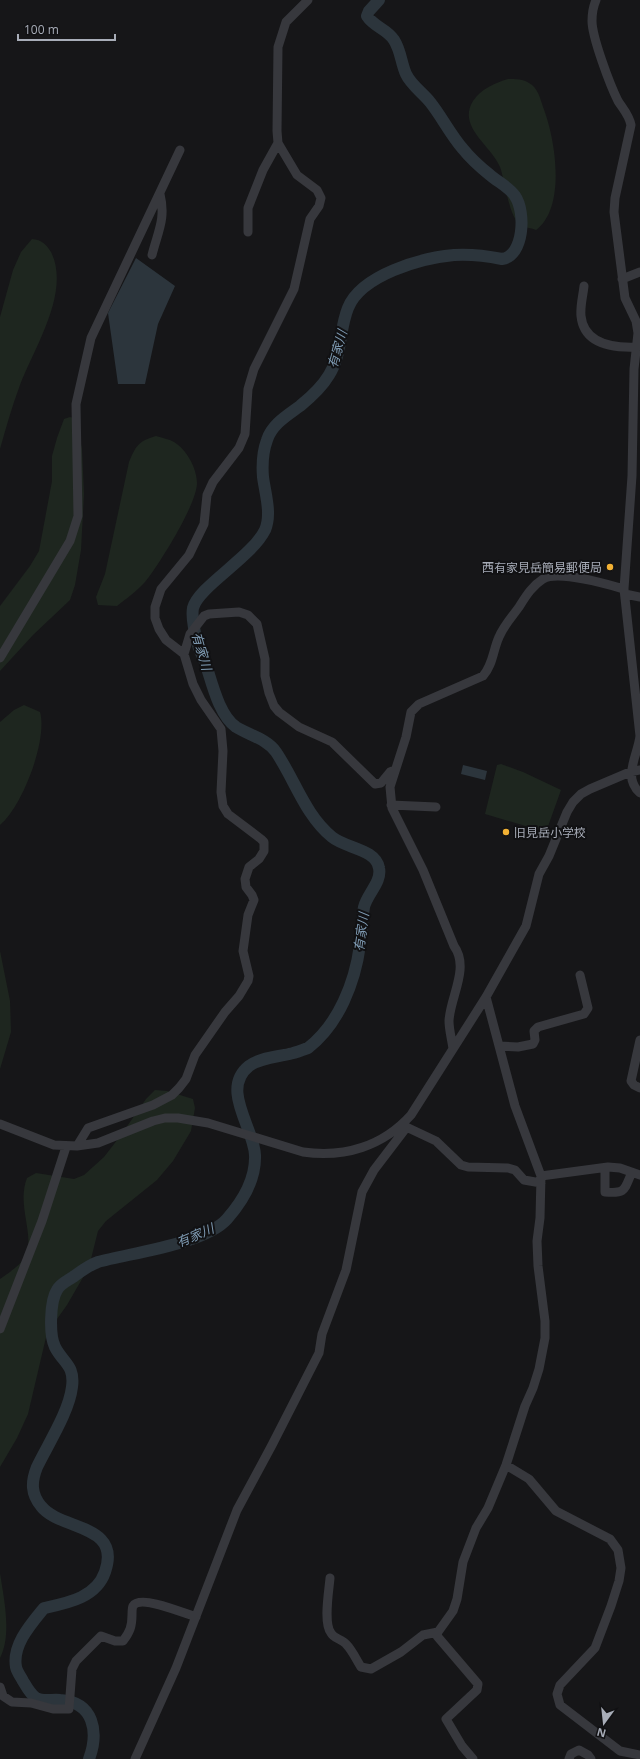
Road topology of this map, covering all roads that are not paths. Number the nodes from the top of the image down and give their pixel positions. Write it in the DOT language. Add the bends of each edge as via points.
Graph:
graph roads {
  1 [pos="308,0"];
  2 [pos="596,0"];
  3 [pos="278,143"];
  4 [pos="180,150"];
  5 [pos="160,194"];
  6 [pos="248,232"];
  7 [pos="152,254"];
  8 [pos="640,272"];
  9 [pos="622,279"];
  10 [pos="584,286"];
  11 [pos="637,348"];
  12 [pos="636,448"];
  13 [pos="624,592"];
  14 [pos="640,598"];
  15 [pos="184,654"];
  16 [pos="0,658"];
  17 [pos="640,739"];
  18 [pos="395,770"];
  19 [pos="640,770"];
  20 [pos="630,772"];
  21 [pos="640,793"];
  22 [pos="391,805"];
  23 [pos="436,807"];
  24 [pos="580,975"];
  25 [pos="486,997"];
  26 [pos="640,1040"];
  27 [pos="499,1046"];
  28 [pos="453,1049"];
  29 [pos="640,1088"];
  30 [pos="153,1105"];
  31 [pos="153,1121"];
  32 [pos="0,1124"];
  33 [pos="404,1127"];
  34 [pos="77,1146"];
  35 [pos="66,1147"];
  36 [pos="605,1168"];
  37 [pos="636,1173"];
  38 [pos="541,1180"];
  39 [pos="0,1329"];
  40 [pos="506,1465"];
  41 [pos="330,1578"];
  42 [pos="196,1617"];
  43 [pos="438,1632"];
  44 [pos="0,1687"];
  45 [pos="640,1755"];
  46 [pos="135,1759"];
  47 [pos="473,1759"];
  48 [pos="569,1759"];
  49 [pos="591,1759"];
  1 -- 3 [label="street" via="286,22 278,47"];
  2 -- 9 [label="street" via="592,13 593,28 618,101 629,117 631,125 614,204"];
  3 -- 6 [label="street" via="263,170 248,208"];
  3 -- 15 [label="street" via="297,175 317,190 321,198 310,219 294,289 254,369 248,389 245,434 239,448 207,495 204,524 189,555 161,589 155,607 156,618 166,640"];
  4 -- 5 [label="street"];
  5 -- 7 [label="street" via="162,219"];
  5 -- 16 [label="street" via="91,338 76,404 78,516 70,541"];
  8 -- 9 [label="street"];
  9 -- 11 [label="street" via="625,298 636,321"];
  10 -- 11 [label="street" via="581,318 588,335 596,341 611,345"];
  11 -- 12 [label="street" via="634,369"];
  12 -- 13 [label="street"];
  13 -- 14 [label="street"];
  13 -- 17 [label="street"];
  13 -- 18 [label="street" via="595,581 562,576 550,576 539,582 504,625 490,668 483,676 414,707"];
  15 -- 18 [label="street" via="192,629 204,616 240,612 253,619 265,659 269,693 279,712 299,727 332,742 375,784 381,784 390,772"];
  15 -- 30 [label="street" via="193,684 221,729 223,806 228,814 262,839 265,847 261,856 249,867 245,879 246,887 254,900 247,922 243,951 248,981 195,1055 186,1079 172,1094"];
  17 -- 20 [label="street"];
  18 -- 22 [label="street" via="390,787"];
  19 -- 20 [label="street"];
  20 -- 21 [label="street"];
  20 -- 25 [label="street" via="590,789 573,802 539,874 526,926"];
  22 -- 23 [label="street"];
  22 -- 28 [label="street" via="423,870 460,956 460,972 449,1022"];
  24 -- 27 [label="street" via="588,1008 584,1014 538,1027 534,1031 533,1044 518,1047"];
  25 -- 27 [label="street"];
  25 -- 28 [label="street"];
  26 -- 29 [label="street" via="631,1081"];
  27 -- 38 [label="street" via="515,1106"];
  28 -- 33 [label="street"];
  30 -- 31 [label="street"];
  30 -- 34 [label="street" via="88,1128"];
  31 -- 33 [label="street" via="178,1118 208,1123 318,1154 350,1152 376,1143"];
  31 -- 34 [label="street" via="98,1143"];
  32 -- 35 [label="street"];
  33 -- 38 [label="street" via="436,1141 461,1165 508,1168 524,1180"];
  33 -- 42 [label="street" via="362,1192 346,1270 322,1334 319,1353 237,1510"];
  34 -- 35 [label="street"];
  35 -- 39 [label="street" via="42,1221"];
  36 -- 37 [label="street" via="620,1168"];
  36 -- 37 [label="street" via="605,1192 618,1193 624,1190"];
  36 -- 38 [label="street"];
  38 -- 40 [label="street" via="537,1241 546,1321 545,1338 539,1369"];
  40 -- 43 [label="street" via="462,1562 453,1610"];
  40 -- 45 [label="street" via="529,1479 556,1511 610,1539 618,1550 619,1581 595,1648 560,1685 557,1694 560,1705 620,1752"];
  41 -- 43 [label="street" via="327,1625 331,1634 344,1642 361,1667 371,1669 401,1652 423,1635"];
  42 -- 44 [label="street" via="161,1604 134,1604 129,1634 123,1641 101,1636 76,1661 72,1669 69,1709 53,1710 31,1703 12,1702 3,1696"];
  42 -- 46 [label="street"];
  43 -- 47 [label="street" via="438,1639 466,1667 478,1684 477,1690 446,1719"];
  48 -- 49 [label="street" via="571,1754 579,1750"];
}
